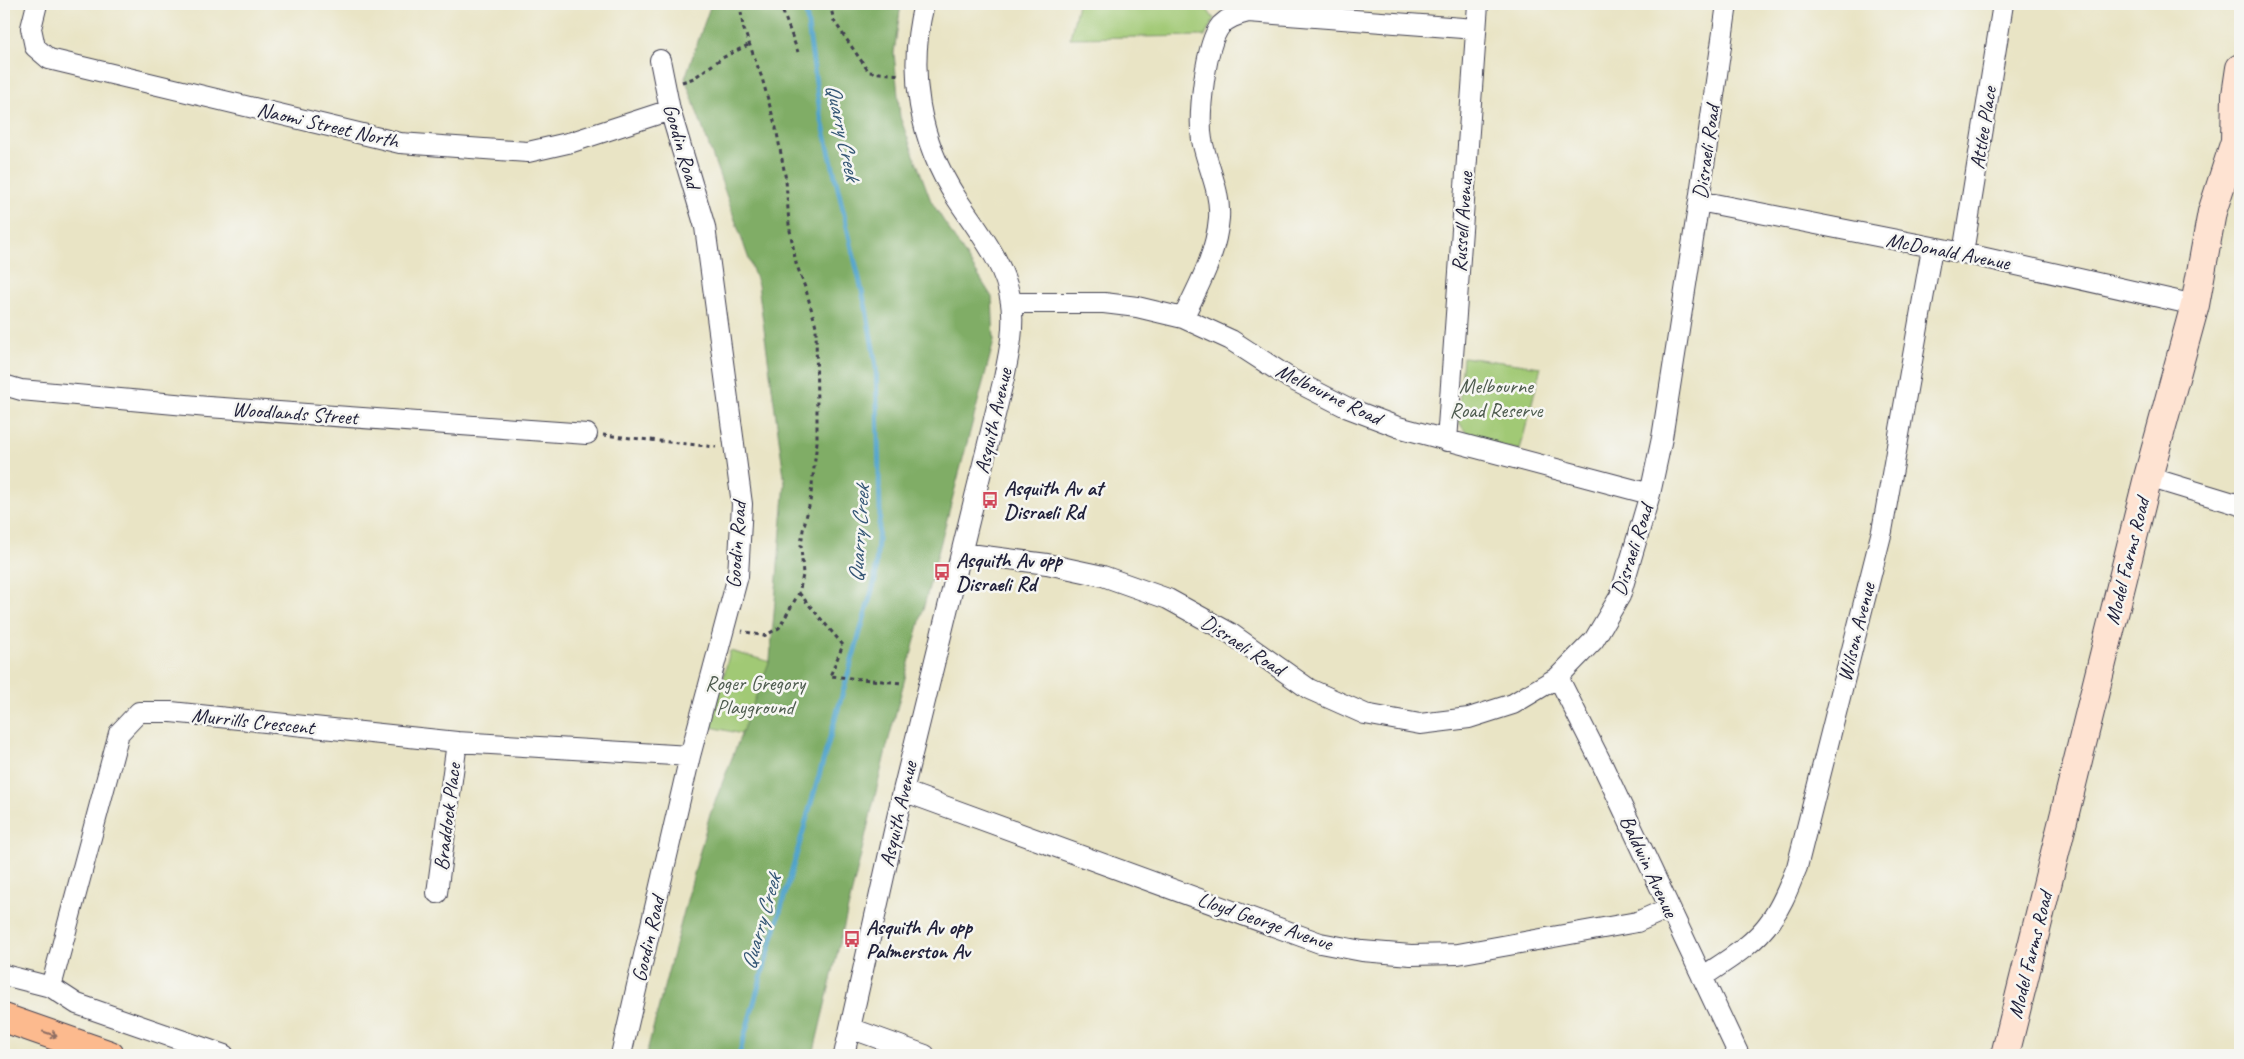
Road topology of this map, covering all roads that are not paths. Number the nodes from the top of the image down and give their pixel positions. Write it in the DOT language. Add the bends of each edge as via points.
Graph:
graph roads {
  1 [pos="38,4"];
  2 [pos="924,4"];
  3 [pos="1478,4"];
  4 [pos="1727,4"];
  5 [pos="2003,4"];
  6 [pos="1476,29"];
  7 [pos="660,60"];
  8 [pos="2240,68"];
  9 [pos="670,110"];
  10 [pos="2238,142"];
  11 [pos="1699,201"];
  12 [pos="1932,248"];
  13 [pos="1963,253"];
  14 [pos="1012,303"];
  15 [pos="2195,305"];
  16 [pos="1183,318"];
  17 [pos="4,385"];
  18 [pos="588,434"];
  19 [pos="1447,441"];
  20 [pos="2148,477"];
  21 [pos="1650,494"];
  22 [pos="2240,505"];
  23 [pos="962,553"];
  24 [pos="1558,677"];
  25 [pos="457,742"];
  26 [pos="690,756"];
  27 [pos="903,791"];
  28 [pos="437,893"];
  29 [pos="1669,908"];
  30 [pos="4,975"];
  31 [pos="1702,978"];
  32 [pos="51,987"];
  33 [pos="4,1018"];
  34 [pos="850,1028"];
  35 [pos="110,1055"];
  36 [pos="224,1055"];
  37 [pos="622,1055"];
  38 [pos="844,1055"];
  39 [pos="925,1055"];
  40 [pos="1739,1055"];
  41 [pos="2005,1055"];
  1 -- 9 [label="street, Naomi Street North" via="31,28 35,47 49,59 400,143 528,152 572,142"];
  2 -- 14 [label="street, Asquith Avenue" via="918,27 916,59 921,116 945,178 997,262"];
  3 -- 6 [label="street, Russell Avenue"];
  4 -- 11 [label="street, Disraeli Road"];
  5 -- 13 [label="street, Attlee Place"];
  6 -- 16 [label="street" via="1248,12 1232,16 1221,25 1210,51 1200,115 1202,141 1216,188 1219,216 1216,243"];
  6 -- 19 [label="street, Russell Avenue"];
  7 -- 9 [label="street, Goodin Road"];
  8 -- 10 [label="street, Model Farms Road" via="2236,95"];
  9 -- 26 [label="street, Goodin Road" via="705,227 742,504 738,576"];
  10 -- 15 [label="street, Model Farms Road" via="2212,212"];
  11 -- 12 [label="street, McDonald Avenue"];
  11 -- 21 [label="street, Disraeli Road" via="1662,438"];
  12 -- 13 [label="street, McDonald Avenue"];
  12 -- 31 [label="street, Wilson Avenue" via="1882,531 1797,868 1785,898 1770,922 1747,946"];
  13 -- 15 [label="street, McDonald Avenue"];
  14 -- 16 [label="street, Melbourne Road" via="1104,303"];
  14 -- 23 [label="street, Asquith Avenue" via="1012,327 1004,378"];
  15 -- 20 [label="street, Model Farms Road"];
  16 -- 19 [label="street, Melbourne Road" via="1232,340 1291,379 1348,408"];
  17 -- 18 [label="street, Woodlands Street" via="20,390 208,407"];
  19 -- 21 [label="street, Melbourne Road"];
  20 -- 22 [label="street"];
  20 -- 41 [label="street, Model Farms Road"];
  21 -- 24 [label="street, Disraeli Road" via="1620,596 1594,640"];
  23 -- 24 [label="street, Disraeli Road" via="1047,564 1102,576 1168,599 1230,633 1309,689 1365,714 1420,724 1469,718 1513,704"];
  23 -- 27 [label="street, Asquith Avenue"];
  24 -- 29 [label="street, Baldwin Avenue"];
  25 -- 26 [label="street, Murrills Crescent"];
  25 -- 28 [label="street, Braddock Place"];
  25 -- 32 [label="street, Murrills Crescent" via="171,712 139,712 119,733"];
  26 -- 37 [label="street, Goodin Road"];
  27 -- 29 [label="street, Lloyd George Avenue" via="1320,944 1362,951 1458,954 1637,922"];
  27 -- 34 [label="street, Asquith Avenue"];
  29 -- 31 [label="street, Baldwin Avenue"];
  30 -- 32 [label="street"];
  31 -- 40 [label="street, Baldwin Avenue"];
  32 -- 36 [label="street" via="77,1004"];
  33 -- 35 [label="highway, one-way"];
  34 -- 38 [label="street, Asquith Avenue"];
  34 -- 39 [label="street"];
}
